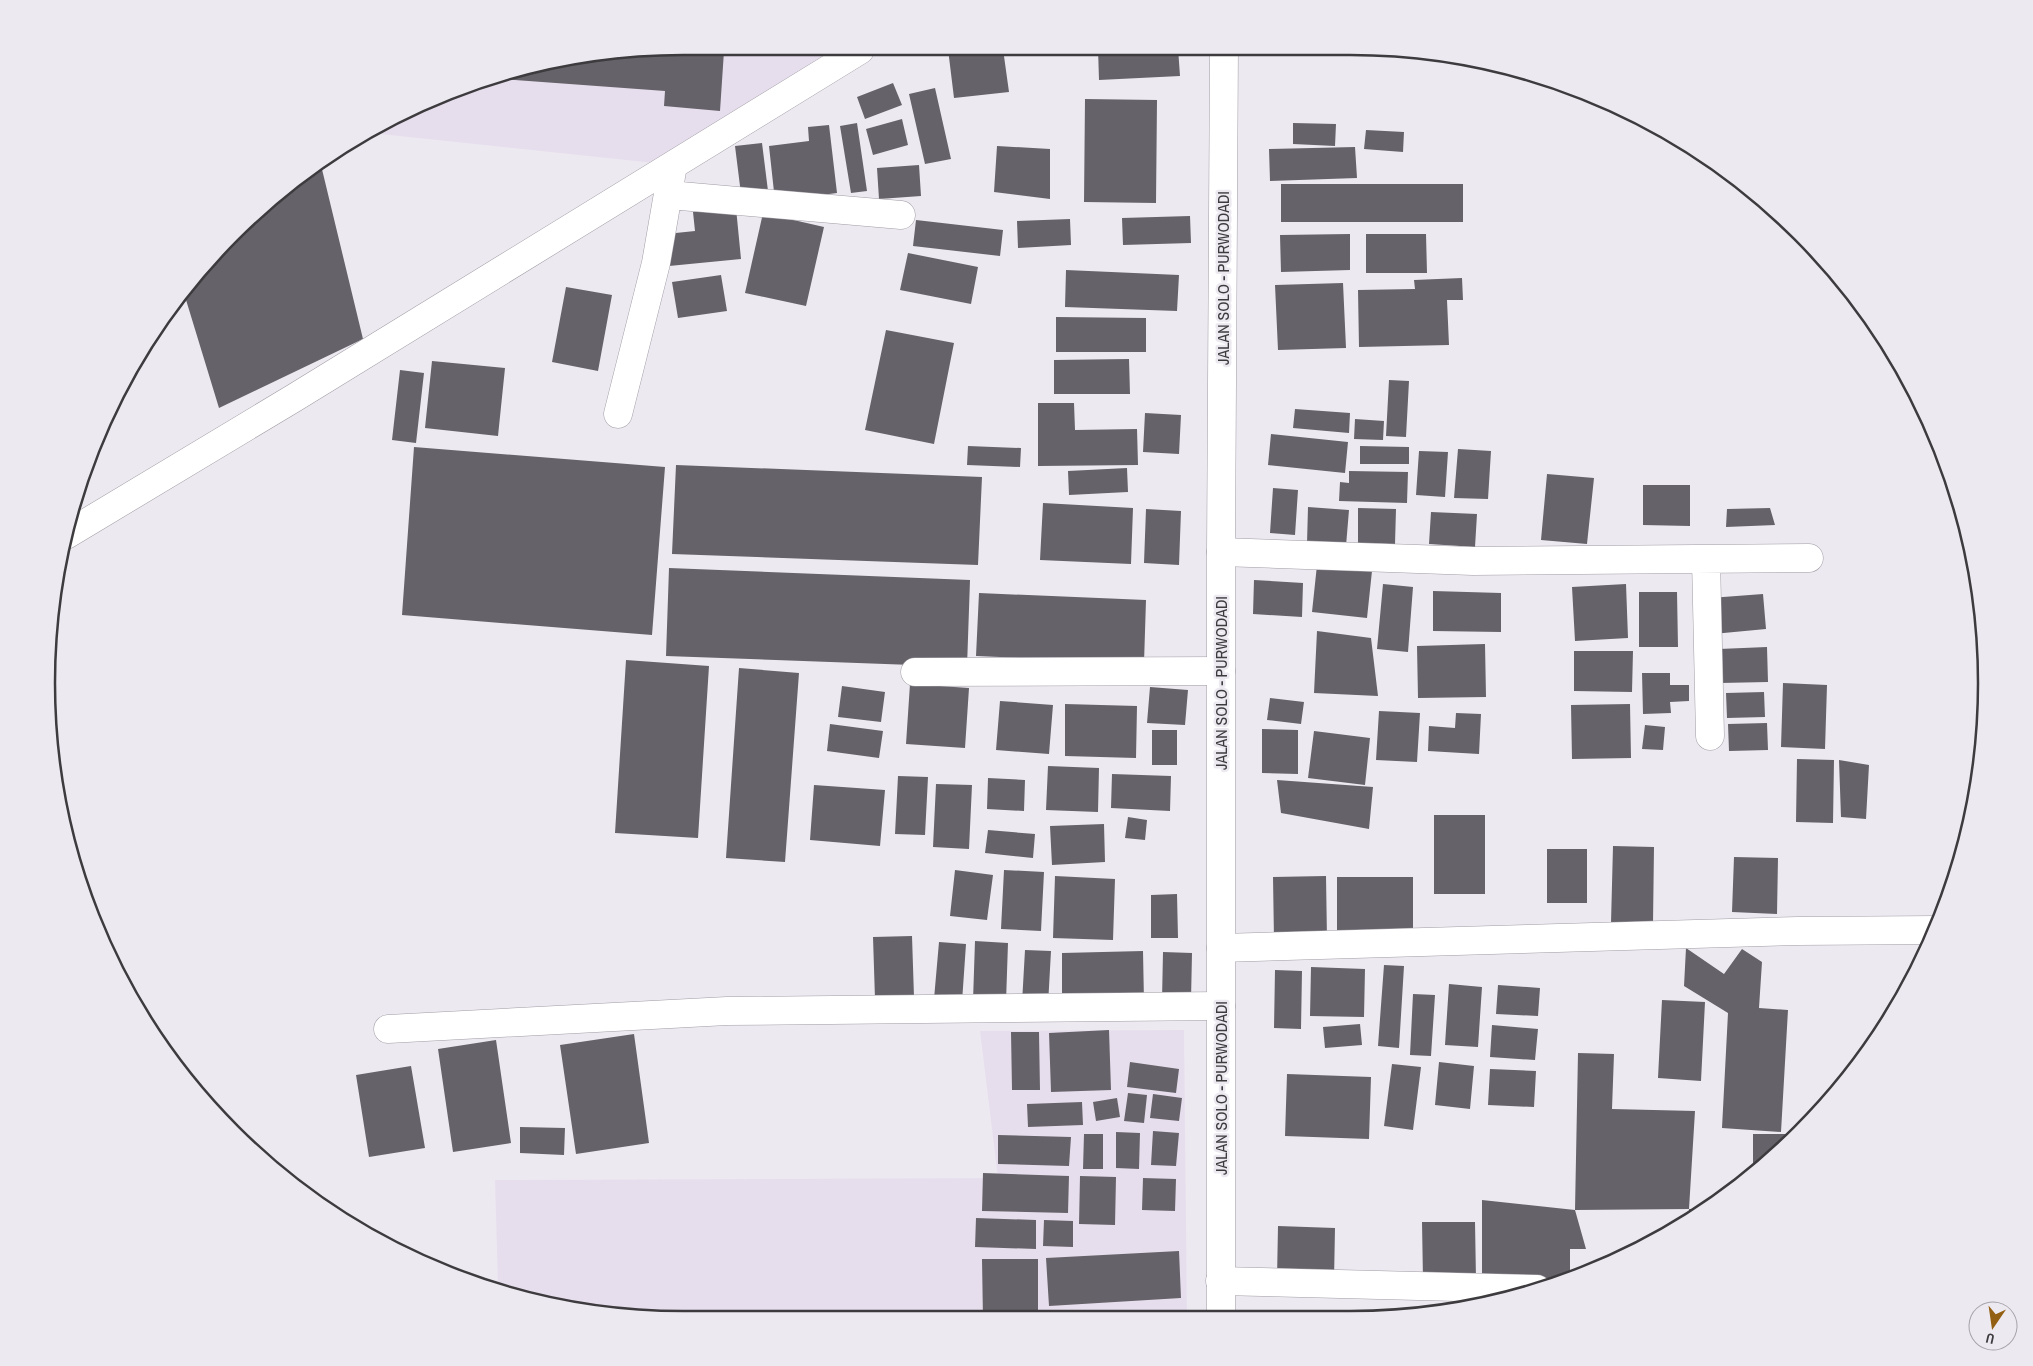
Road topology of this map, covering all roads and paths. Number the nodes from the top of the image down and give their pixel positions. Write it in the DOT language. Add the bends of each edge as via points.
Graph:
graph roads {
  1 [pos="852,55"];
  2 [pos="1224,55"];
  3 [pos="673,165"];
  4 [pos="669,195"];
  5 [pos="901,215"];
  6 [pos="618,414"];
  7 [pos="74,530"];
  8 [pos="1221,552"];
  9 [pos="1809,558"];
  10 [pos="1706,559"];
  11 [pos="1221,671"];
  12 [pos="915,672"];
  13 [pos="1710,736"];
  14 [pos="1927,930"];
  15 [pos="1221,948"];
  16 [pos="1221,1006"];
  17 [pos="388,1029"];
  18 [pos="1220,1281"];
  19 [pos="1521,1288"];
  20 [pos="1220,1311"];
  1 -- 3 [label="street"];
  2 -- 8 [label="street, JALAN SOLO - PURWODADI"];
  3 -- 4 [label="street"];
  3 -- 7 [label="street"];
  4 -- 5 [label="street"];
  4 -- 6 [label="street" via="656,263"];
  8 -- 10 [label="street" via="1473,561"];
  8 -- 11 [label="street, JALAN SOLO - PURWODADI"];
  9 -- 10 [label="street"];
  10 -- 13 [label="street"];
  11 -- 12 [label="street"];
  11 -- 15 [label="street, JALAN SOLO - PURWODADI"];
  14 -- 15 [label="street"];
  15 -- 16 [label="street, JALAN SOLO - PURWODADI"];
  16 -- 17 [label="street" via="727,1011"];
  16 -- 18 [label="street, JALAN SOLO - PURWODADI"];
  18 -- 19 [label="street"];
  18 -- 20 [label="street, JALAN SOLO - PURWODADI"];
}
